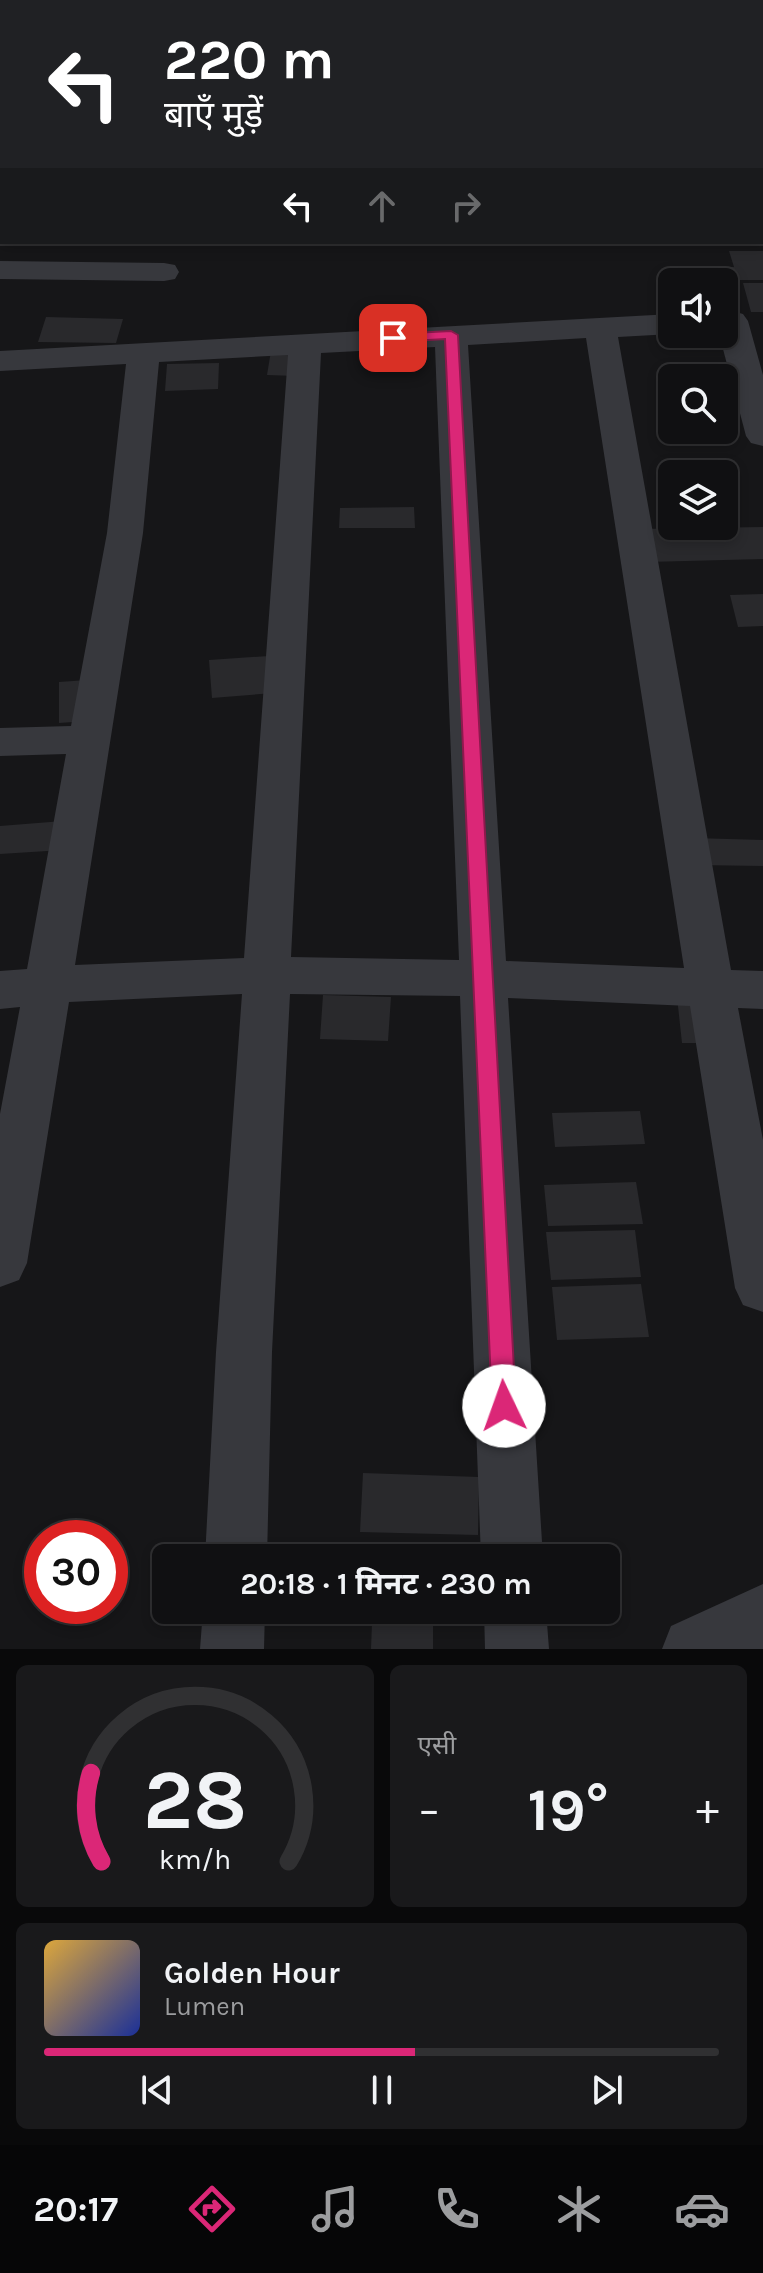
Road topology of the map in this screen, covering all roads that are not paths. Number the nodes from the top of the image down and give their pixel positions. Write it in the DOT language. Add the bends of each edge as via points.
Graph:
graph roads {
  1 [pos="618,0"];
  2 [pos="677,0"];
  3 [pos="0,270"];
  4 [pos="164,272"];
  5 [pos="740,320"];
  6 [pos="658,325"];
  7 [pos="600,327"];
  8 [pos="451,335"];
  9 [pos="305,343"];
  10 [pos="144,352"];
  11 [pos="0,361"];
  12 [pos="763,436"];
  13 [pos="91,739"];
  14 [pos="0,742"];
  15 [pos="269,977"];
  16 [pos="481,981"];
  17 [pos="46,985"];
  18 [pos="711,988"];
  19 [pos="0,990"];
  20 [pos="763,990"];
  21 [pos="0,1263"];
  22 [pos="763,1288"];
  23 [pos="237,1544"];
  24 [pos="511,1544"];
  25 [pos="763,1616"];
  26 [pos="233,1624"];
  27 [pos="516,1624"];
  28 [pos="232,1649"];
  29 [pos="517,1649"];
  30 [pos="694,1649"];
  1 -- 2 [label="street"];
  3 -- 4 [label="street"];
  5 -- 12 [label="street"];
  6 -- 7 [label="street"];
  7 -- 8 [label="street"];
  7 -- 18 [label="street"];
  8 -- 9 [label="street"];
  8 -- 16 [label="street"];
  9 -- 10 [label="street"];
  9 -- 15 [label="street"];
  10 -- 11 [label="street"];
  10 -- 13 [label="street" via="125,533"];
  13 -- 14 [label="street"];
  13 -- 17 [label="street"];
  15 -- 16 [label="street"];
  15 -- 17 [label="street"];
  15 -- 23 [label="street"];
  16 -- 18 [label="street"];
  16 -- 24 [label="street"];
  17 -- 19 [label="street"];
  17 -- 21 [label="street"];
  18 -- 20 [label="street"];
  18 -- 22 [label="street"];
  25 -- 30 [label="street"];
  26 -- 28 [label="street"];
  27 -- 29 [label="street"];
}
